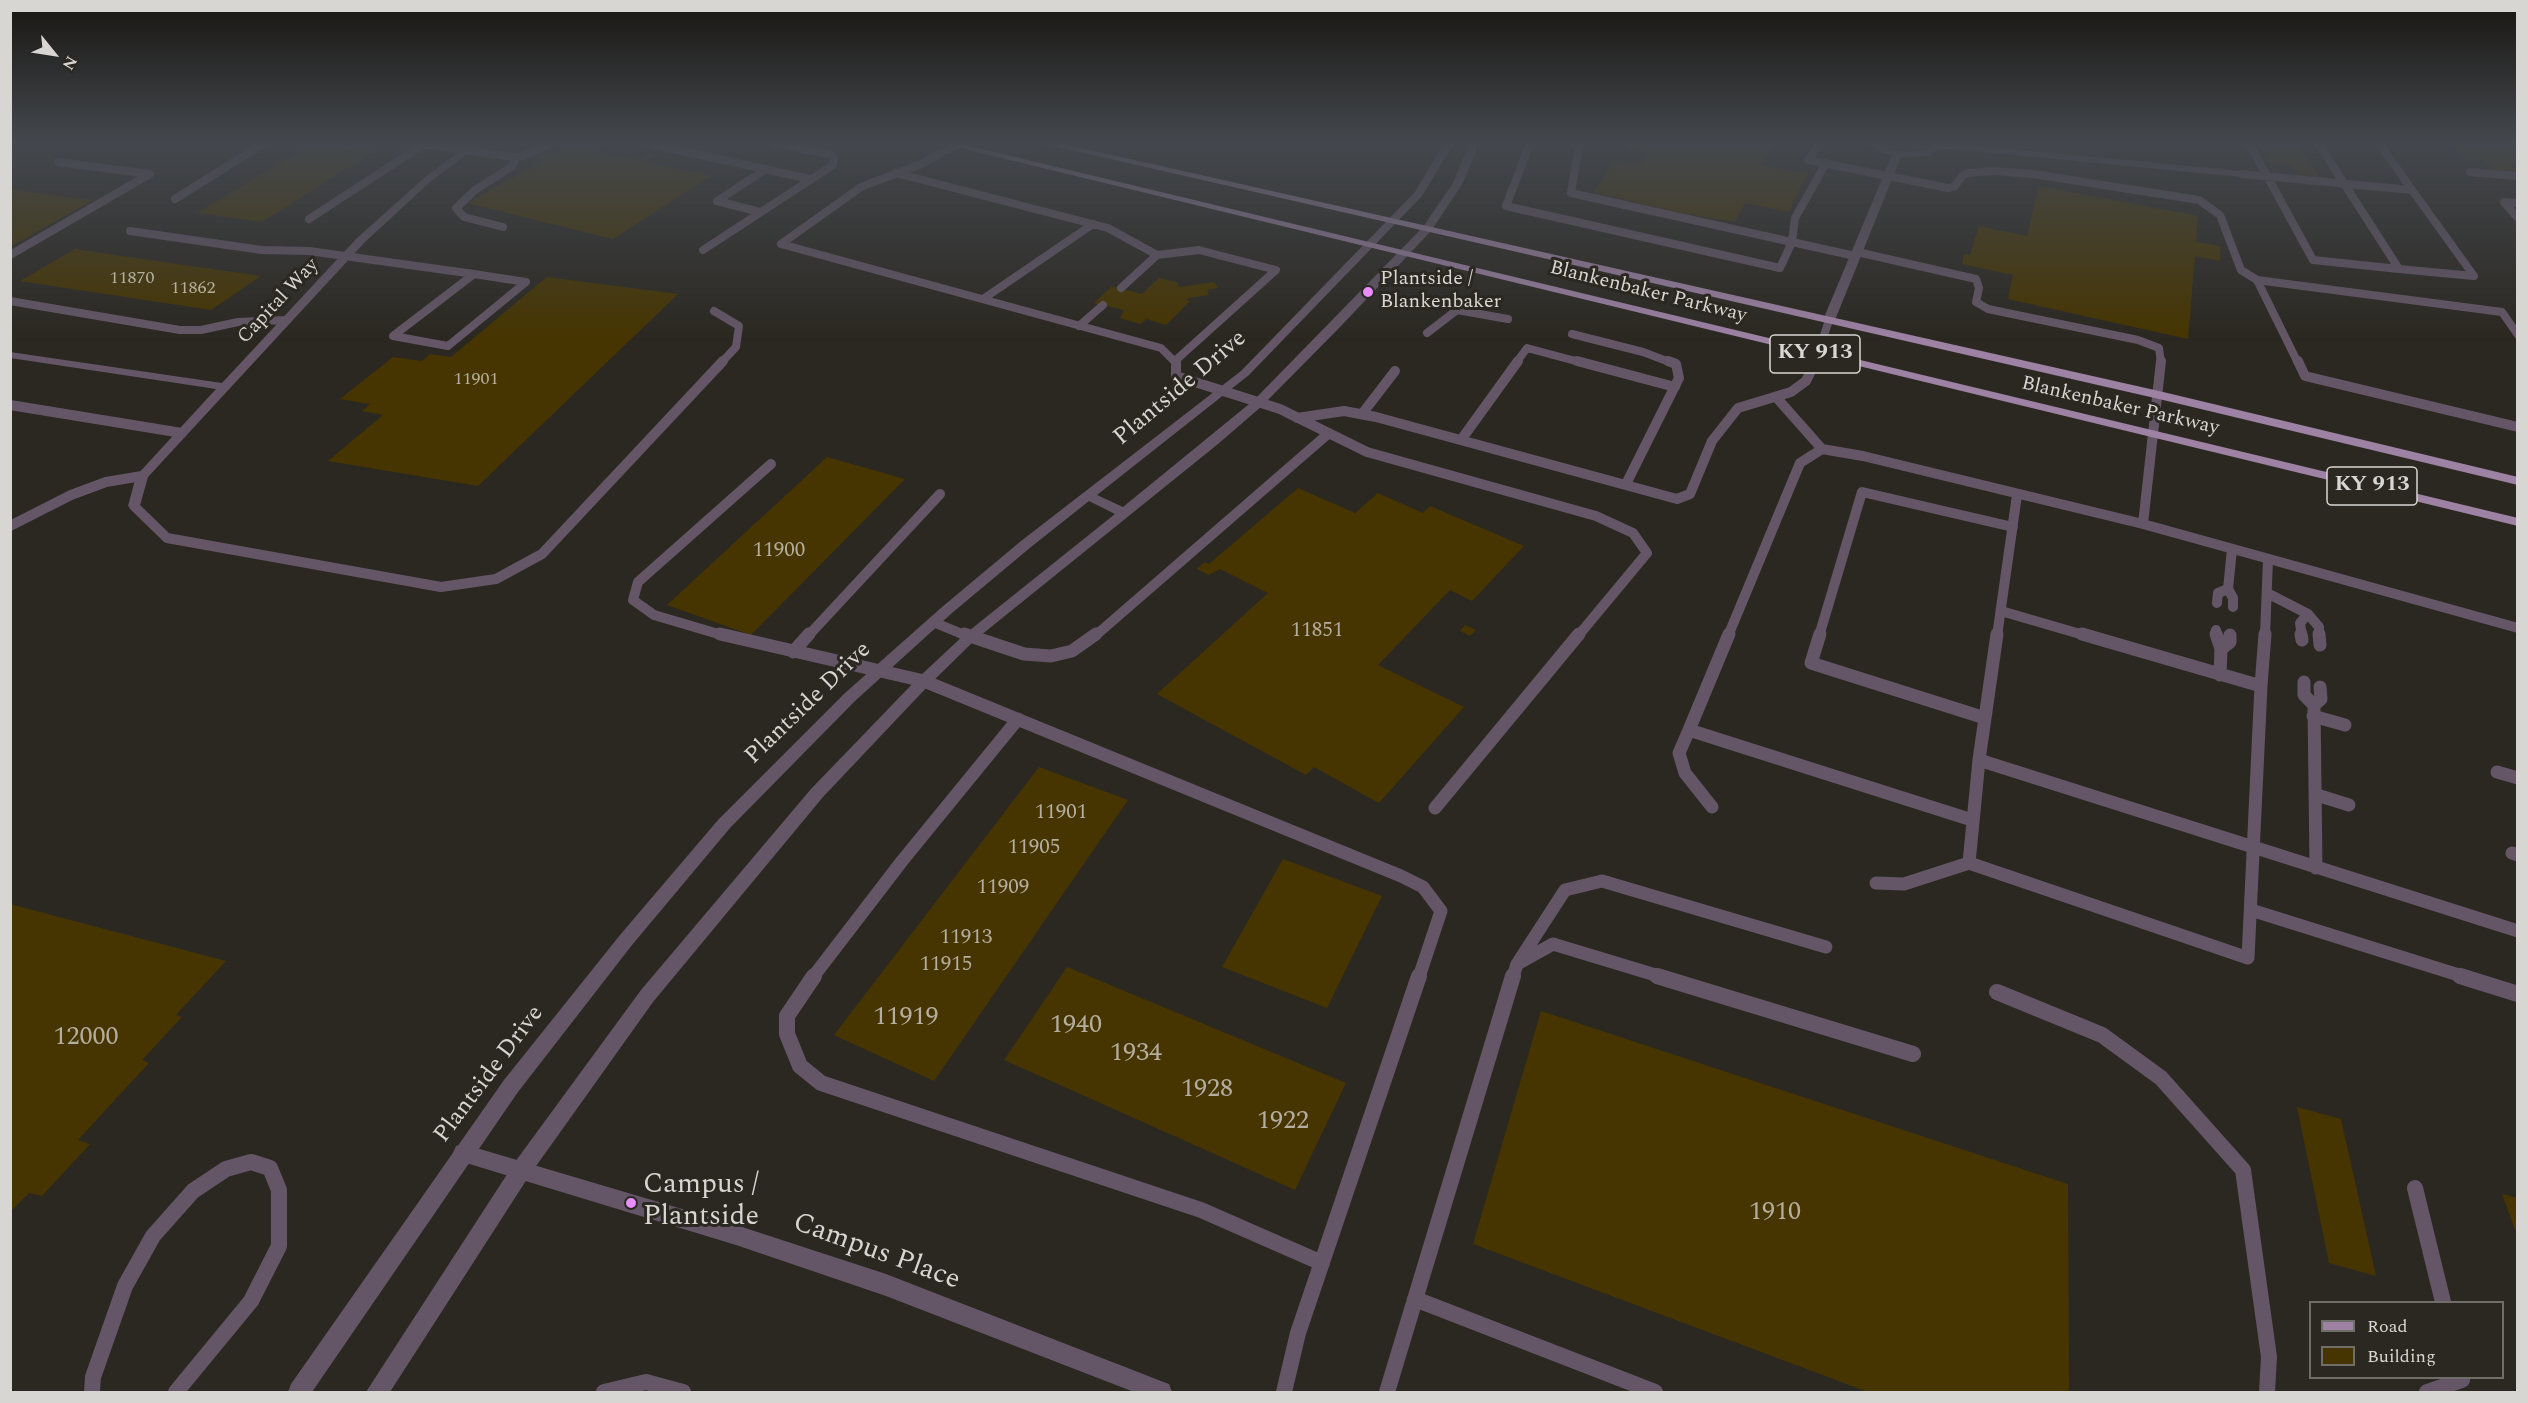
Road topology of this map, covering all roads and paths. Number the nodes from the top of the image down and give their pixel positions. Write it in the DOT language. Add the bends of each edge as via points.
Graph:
graph roads {
  1 [pos="90,208"];
  2 [pos="324,208"];
  3 [pos="395,208"];
  4 [pos="456,208"];
  5 [pos="746,208"];
  6 [pos="765,208"];
  7 [pos="831,208"];
  8 [pos="1033,208"];
  9 [pos="1216,208"];
  10 [pos="1334,208"];
  11 [pos="1406,208"];
  12 [pos="1441,208"];
  13 [pos="1517,208"];
  14 [pos="1641,208"];
  15 [pos="1800,208"];
  16 [pos="1875,208"];
  17 [pos="2212,208"];
  18 [pos="2284,208"];
  19 [pos="2360,208"];
  20 [pos="2425,208"];
  21 [pos="760,212"];
  22 [pos="309,219"];
  23 [pos="1393,222"];
  24 [pos="1093,224"];
  25 [pos="503,227"];
  26 [pos="1427,229"];
  27 [pos="130,231"];
  28 [pos="1792,242"];
  29 [pos="1370,247"];
  30 [pos="703,250"];
  31 [pos="1856,254"];
  32 [pos="10,255"];
  33 [pos="1157,255"];
  34 [pos="1405,255"];
  35 [pos="346,256"];
  36 [pos="2399,269"];
  37 [pos="474,274"];
  38 [pos="2257,280"];
  39 [pos="1121,288"];
  40 [pos="983,299"];
  41 [pos="10,301"];
  42 [pos="1103,305"];
  43 [pos="714,311"];
  44 [pos="1508,319"];
  45 [pos="287,320"];
  46 [pos="1829,320"];
  47 [pos="1079,326"];
  48 [pos="1427,333"];
  49 [pos="1572,334"];
  50 [pos="2517,335"];
  51 [pos="10,355"];
  52 [pos="1819,355"];
  53 [pos="1176,360"];
  54 [pos="1395,371"];
  55 [pos="225,387"];
  56 [pos="1675,387"];
  57 [pos="1223,391"];
  58 [pos="2159,395"];
  59 [pos="1776,397"];
  60 [pos="1257,403"];
  61 [pos="10,405"];
  62 [pos="1362,414"];
  63 [pos="1297,418"];
  64 [pos="2517,427"];
  65 [pos="1329,433"];
  66 [pos="182,434"];
  67 [pos="2154,435"];
  68 [pos="1461,440"];
  69 [pos="1822,448"];
  70 [pos="771,464"];
  71 [pos="142,476"];
  72 [pos="2517,481"];
  73 [pos="1626,484"];
  74 [pos="940,494"];
  75 [pos="2017,495"];
  76 [pos="1089,496"];
  77 [pos="134,506"];
  78 [pos="1125,513"];
  79 [pos="2517,522"];
  80 [pos="2143,524"];
  81 [pos="10,526"];
  82 [pos="2013,527"];
  83 [pos="2232,549"];
  84 [pos="2268,559"];
  85 [pos="2228,589"];
  86 [pos="2267,593"];
  87 [pos="2217,603"];
  88 [pos="2233,607"];
  89 [pos="2001,611"];
  90 [pos="2308,614"];
  91 [pos="933,622"];
  92 [pos="2517,628"];
  93 [pos="2216,630"];
  94 [pos="2230,635"];
  95 [pos="970,637"];
  96 [pos="2302,640"];
  97 [pos="2320,645"];
  98 [pos="2221,649"];
  99 [pos="793,652"];
  100 [pos="878,671"];
  101 [pos="2220,675"];
  102 [pos="924,681"];
  103 [pos="2304,682"];
  104 [pos="2260,686"];
  105 [pos="2320,687"];
  106 [pos="2313,710"];
  107 [pos="1985,718"];
  108 [pos="1018,719"];
  109 [pos="2345,725"];
  110 [pos="1689,730"];
  111 [pos="1979,760"];
  112 [pos="2497,772"];
  113 [pos="2517,778"];
  114 [pos="2316,795"];
  115 [pos="2349,806"];
  116 [pos="1712,807"];
  117 [pos="1435,808"];
  118 [pos="1972,820"];
  119 [pos="2252,848"];
  120 [pos="1969,863"];
  121 [pos="2316,868"];
  122 [pos="1876,883"];
  123 [pos="2251,910"];
  124 [pos="2517,931"];
  125 [pos="1826,947"];
  126 [pos="1516,964"];
  127 [pos="1997,992"];
  128 [pos="2517,994"];
  129 [pos="1913,1054"];
  130 [pos="464,1153"];
  131 [pos="522,1169"];
  132 [pos="2415,1188"];
  133 [pos="1322,1263"];
  134 [pos="1415,1299"];
  135 [pos="2443,1301"];
  136 [pos="2462,1379"];
  137 [pos="92,1392"];
  138 [pos="176,1392"];
  139 [pos="299,1392"];
  140 [pos="377,1392"];
  141 [pos="604,1392"];
  142 [pos="683,1392"];
  143 [pos="1157,1392"];
  144 [pos="1284,1392"];
  145 [pos="1387,1392"];
  146 [pos="1655,1392"];
  147 [pos="2267,1392"];
  148 [pos="2427,1392"];
  1 -- 32 [label="lane"];
  2 -- 22 [label="lane"];
  3 -- 35 [label="street, Capital Way"];
  4 -- 25 [label="lane" via="464,217"];
  5 -- 21 [label="lane"];
  6 -- 21 [label="lane"];
  7 -- 40 [label="lane" via="781,244"];
  8 -- 24 [label="lane"];
  9 -- 29 [label="main road, Blankenbaker Parkway / KY 913"];
  10 -- 23 [label="main road, Blankenbaker Parkway / KY 913"];
  11 -- 23 [label="street, Plantside Drive"];
  12 -- 26 [label="street"];
  13 -- 28 [label="lane" via="1780,268"];
  14 -- 28 [label="lane"];
  15 -- 28 [label="lane"];
  16 -- 31 [label="street"];
  17 -- 38 [label="lane" via="2220,214 2241,270"];
  18 -- 36 [label="lane" via="2313,260"];
  19 -- 36 [label="lane"];
  20 -- 36 [label="lane" via="2474,276"];
  21 -- 30 [label="lane"];
  23 -- 26 [label="main road, Blankenbaker Parkway / KY 913"];
  23 -- 29 [label="street, Plantside Drive"];
  24 -- 33 [label="lane"];
  24 -- 40 [label="lane"];
  26 -- 34 [label="street"];
  26 -- 46 [label="main road, Blankenbaker Parkway / KY 913"];
  27 -- 35 [label="lane" via="262,250"];
  28 -- 31 [label="lane"];
  29 -- 34 [label="main road, Blankenbaker Parkway / KY 913"];
  29 -- 57 [label="street, Plantside Drive" via="1245,374"];
  31 -- 46 [label="street"];
  31 -- 58 [label="lane" via="1976,279 1976,302 1988,309 2150,343 2159,348"];
  33 -- 39 [label="lane"];
  33 -- 53 [label="lane" via="1198,249 1276,270"];
  34 -- 52 [label="main road, Blankenbaker Parkway / KY 913"];
  34 -- 60 [label="street"];
  35 -- 37 [label="lane"];
  35 -- 45 [label="street, Capital Way"];
  37 -- 37 [label="lane" via="526,282 448,346 393,336"];
  38 -- 50 [label="lane" via="2502,312"];
  38 -- 64 [label="lane" via="2305,376"];
  40 -- 47 [label="lane"];
  41 -- 45 [label="lane" via="180,330"];
  42 -- 47 [label="lane"];
  43 -- 77 [label="lane" via="740,326 736,347 542,554 496,579 441,587 167,537"];
  44 -- 48 [label="lane" via="1457,310"];
  45 -- 55 [label="street, Capital Way"];
  46 -- 52 [label="lane"];
  46 -- 58 [label="main road, Blankenbaker Parkway / KY 913"];
  47 -- 53 [label="lane" via="1161,348"];
  49 -- 56 [label="lane" via="1676,364 1679,378"];
  51 -- 55 [label="street"];
  52 -- 59 [label="lane" via="1806,381 1791,393"];
  52 -- 67 [label="main road, Blankenbaker Parkway / KY 913"];
  53 -- 57 [label="lane" via="1176,376"];
  54 -- 62 [label="lane"];
  55 -- 66 [label="street, Capital Way"];
  56 -- 68 [label="lane" via="1527,348"];
  56 -- 73 [label="lane"];
  57 -- 60 [label="lane"];
  57 -- 76 [label="street, Plantside Drive"];
  58 -- 67 [label="lane"];
  58 -- 72 [label="main road, Blankenbaker Parkway / KY 913"];
  59 -- 69 [label="lane"];
  59 -- 73 [label="lane" via="1738,408 1712,441 1690,494 1677,499"];
  60 -- 63 [label="lane"];
  60 -- 78 [label="street"];
  61 -- 66 [label="lane"];
  62 -- 63 [label="lane" via="1344,411"];
  62 -- 68 [label="lane"];
  63 -- 65 [label="lane"];
  65 -- 95 [label="lane" via="1091,639 1072,651 1051,656 1024,654"];
  65 -- 117 [label="lane" via="1367,452 1596,516 1633,533 1647,553"];
  66 -- 71 [label="street, Capital Way"];
  67 -- 79 [label="main road, Blankenbaker Parkway / KY 913"];
  67 -- 80 [label="lane"];
  68 -- 73 [label="lane"];
  69 -- 75 [label="lane"];
  69 -- 110 [label="lane" via="1800,463"];
  70 -- 99 [label="lane" via="638,582 633,600 654,615"];
  71 -- 77 [label="street, Capital Way"];
  71 -- 81 [label="lane" via="106,482 71,495"];
  74 -- 99 [label="lane"];
  75 -- 80 [label="lane"];
  75 -- 82 [label="lane"];
  76 -- 78 [label="street"];
  76 -- 91 [label="street, Plantside Drive"];
  78 -- 95 [label="street"];
  80 -- 83 [label="lane"];
  82 -- 89 [label="lane"];
  82 -- 107 [label="lane" via="1862,492 1811,663"];
  83 -- 84 [label="lane"];
  83 -- 85 [label="lane"];
  84 -- 86 [label="lane"];
  84 -- 92 [label="lane"];
  85 -- 87 [label="lane" via="2218,593"];
  85 -- 88 [label="lane"];
  86 -- 90 [label="lane"];
  86 -- 104 [label="lane"];
  89 -- 101 [label="lane"];
  89 -- 107 [label="lane"];
  90 -- 96 [label="lane" via="2300,623"];
  90 -- 97 [label="lane" via="2319,627"];
  91 -- 95 [label="lane"];
  91 -- 100 [label="street, Plantside Drive"];
  93 -- 98 [label="lane"];
  94 -- 98 [label="lane" via="2230,642"];
  95 -- 102 [label="street"];
  98 -- 101 [label="lane"];
  99 -- 100 [label="lane"];
  100 -- 102 [label="lane"];
  100 -- 130 [label="street, Plantside Drive" via="724,825 626,940 511,1086"];
  101 -- 104 [label="lane"];
  102 -- 108 [label="lane"];
  102 -- 131 [label="street" via="817,793 738,885 647,996"];
  103 -- 106 [label="lane" via="2304,695"];
  104 -- 119 [label="lane"];
  105 -- 106 [label="lane" via="2321,699"];
  106 -- 109 [label="lane"];
  106 -- 114 [label="lane"];
  107 -- 111 [label="lane"];
  108 -- 133 [label="lane" via="1401,876 1423,887 1441,911"];
  108 -- 133 [label="lane" via="902,861 787,1016 786,1034 800,1066 821,1083 1201,1210"];
  110 -- 116 [label="lane" via="1679,753 1685,773"];
  110 -- 118 [label="lane"];
  111 -- 118 [label="lane"];
  111 -- 119 [label="lane"];
  112 -- 113 [label="lane"];
  114 -- 115 [label="lane"];
  114 -- 121 [label="lane"];
  118 -- 120 [label="lane"];
  119 -- 121 [label="lane"];
  119 -- 123 [label="lane"];
  120 -- 122 [label="lane" via="1904,884"];
  120 -- 123 [label="lane" via="2248,958"];
  121 -- 124 [label="lane"];
  123 -- 128 [label="lane"];
  125 -- 126 [label="lane" via="1602,881 1565,890"];
  126 -- 129 [label="lane" via="1553,944"];
  126 -- 134 [label="lane"];
  127 -- 147 [label="lane" via="2102,1035 2153,1072 2243,1170 2269,1357"];
  130 -- 131 [label="street, Campus Place"];
  130 -- 139 [label="street, Plantside Drive"];
  131 -- 140 [label="street"];
  131 -- 143 [label="street, Campus Place" via="736,1234 886,1285"];
  132 -- 135 [label="lane"];
  133 -- 144 [label="lane" via="1298,1333"];
  134 -- 145 [label="lane"];
  134 -- 146 [label="lane"];
  136 -- 148 [label="lane"];
  137 -- 138 [label="lane" via="93,1377 125,1286 153,1236 193,1191 226,1169 251,1162 270,1168 279,1190 279,1246 251,1301"];
  141 -- 142 [label="lane" via="646,1382"];
}
